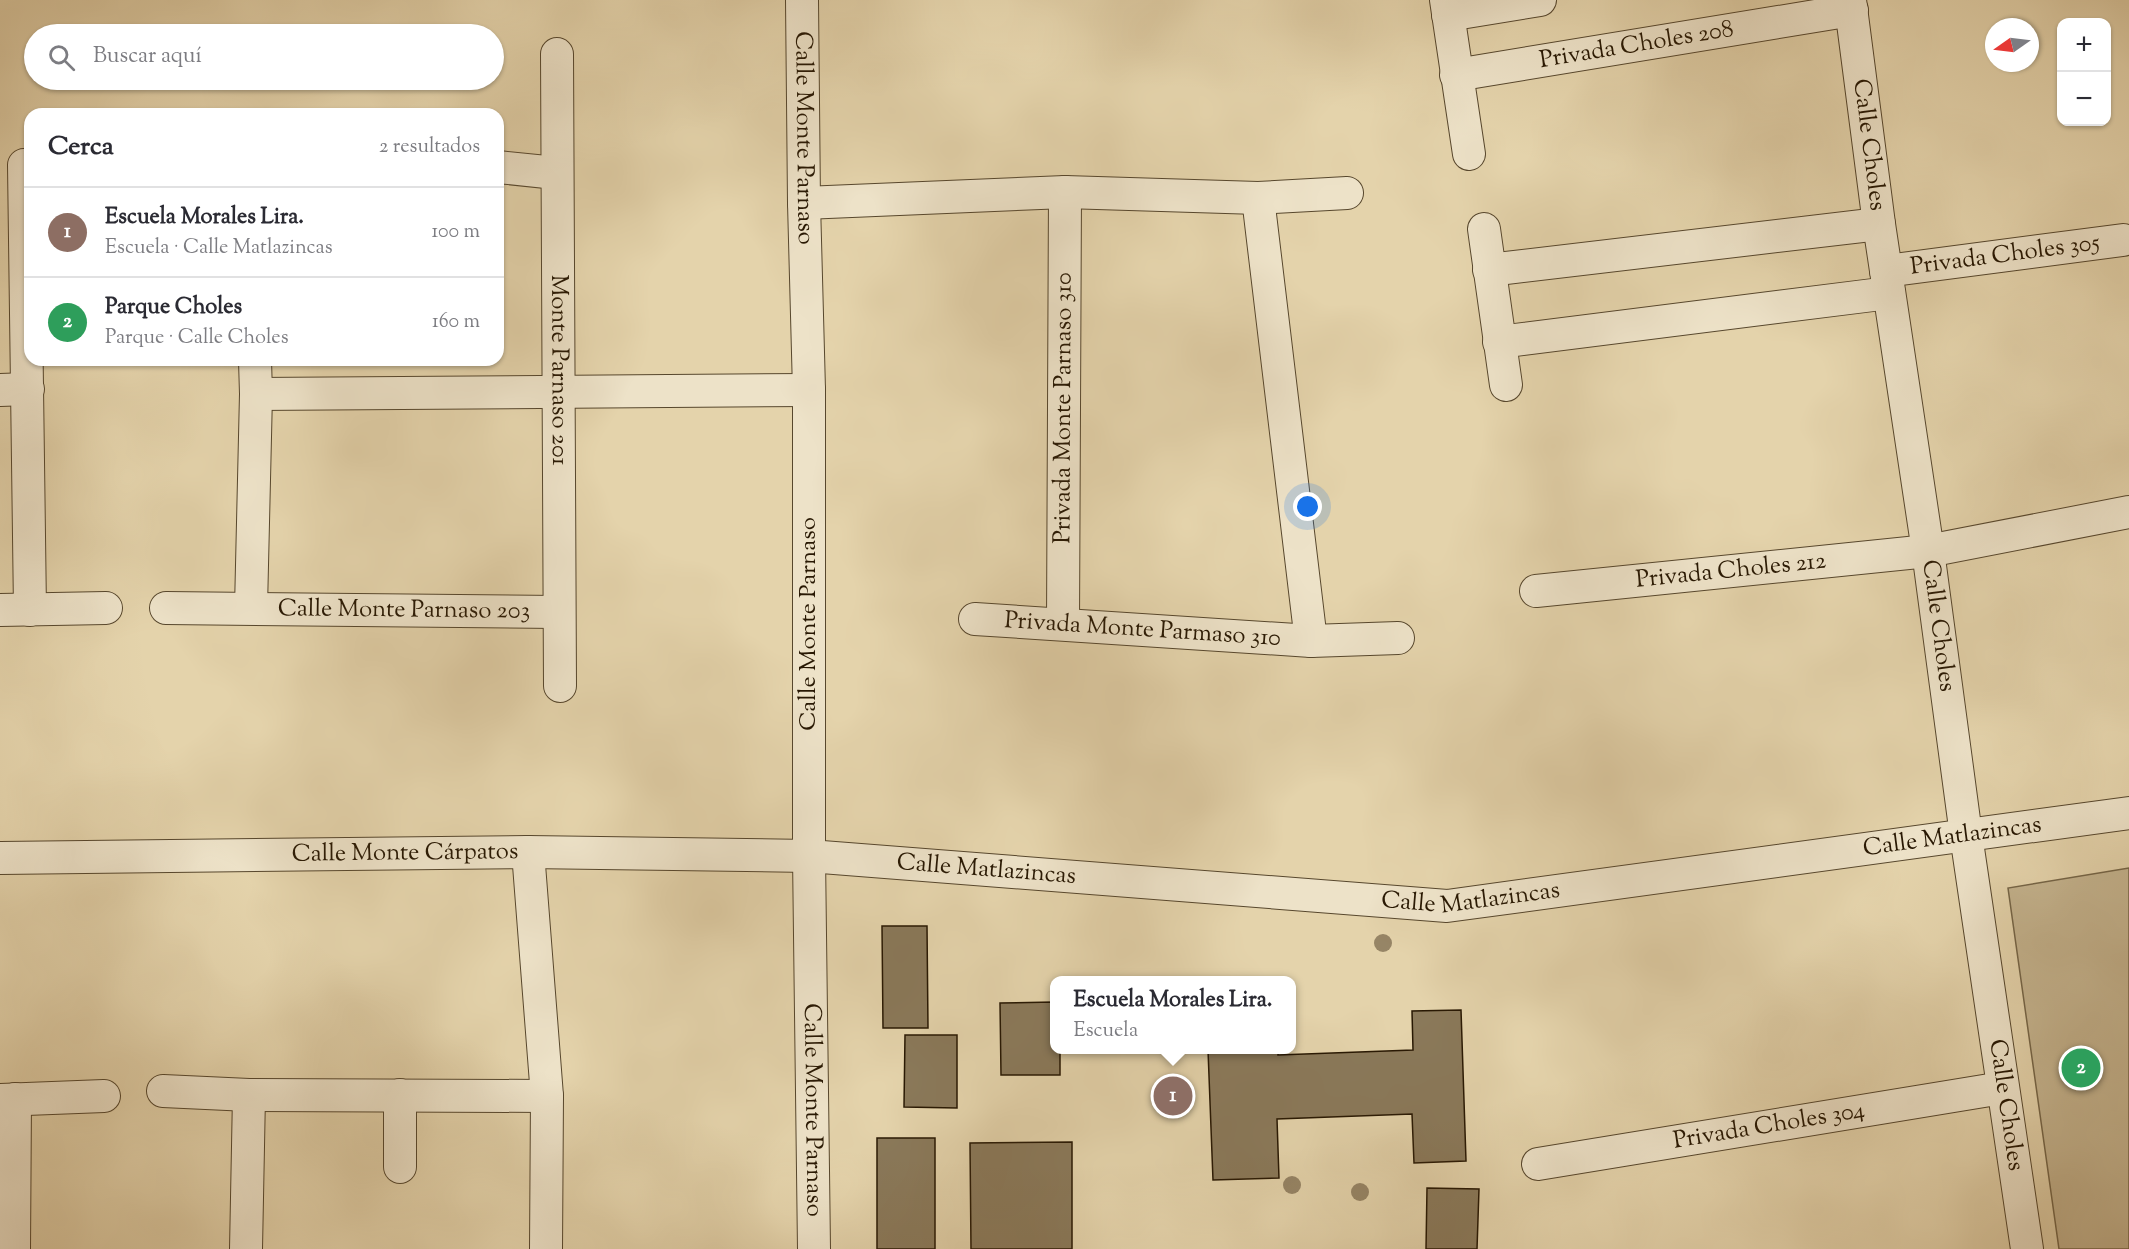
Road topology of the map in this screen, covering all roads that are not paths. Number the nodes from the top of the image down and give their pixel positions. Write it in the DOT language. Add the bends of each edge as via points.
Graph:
graph roads {
  1 [pos="802,0"];
  2 [pos="1540,0"];
  3 [pos="1851,5"];
  4 [pos="1447,7"];
  5 [pos="557,54"];
  6 [pos="1456,75"];
  7 [pos="1468,154"];
  8 [pos="18,165"];
  9 [pos="504,168"];
  10 [pos="556,173"];
  11 [pos="1065,192"];
  12 [pos="1347,193"];
  13 [pos="1258,198"];
  14 [pos="804,203"];
  15 [pos="1879,224"];
  16 [pos="1484,229"];
  17 [pos="2123,240"];
  18 [pos="1490,270"];
  19 [pos="1887,282"];
  20 [pos="1499,342"];
  21 [pos="255,366"];
  22 [pos="1506,385"];
  23 [pos="14,390"];
  24 [pos="809,390"];
  25 [pos="558,392"];
  26 [pos="256,394"];
  27 [pos="2129,512"];
  28 [pos="1928,551"];
  29 [pos="1536,591"];
  30 [pos="106,608"];
  31 [pos="166,608"];
  32 [pos="251,608"];
  33 [pos="15,610"];
  34 [pos="558,612"];
  35 [pos="975,619"];
  36 [pos="1063,624"];
  37 [pos="1398,638"];
  38 [pos="1311,641"];
  39 [pos="560,686"];
  40 [pos="2129,813"];
  41 [pos="1966,835"];
  42 [pos="528,852"];
  43 [pos="809,856"];
  44 [pos="0,858"];
  45 [pos="2002,1088"];
  46 [pos="163,1091"];
  47 [pos="249,1095"];
  48 [pos="400,1095"];
  49 [pos="104,1096"];
  50 [pos="547,1096"];
  51 [pos="7,1100"];
  52 [pos="1538,1164"];
  53 [pos="400,1167"];
  54 [pos="14,1249"];
  55 [pos="246,1249"];
  56 [pos="546,1249"];
  57 [pos="814,1249"];
  58 [pos="2026,1249"];
  1 -- 14 [label="street, Calle Monte Parnaso"];
  2 -- 4 [label="street"];
  3 -- 6 [label="street, Privada Choles 208"];
  3 -- 15 [label="street, Calle Choles"];
  4 -- 6 [label="street"];
  5 -- 10 [label="street, Monte Parnaso 201"];
  6 -- 7 [label="street"];
  8 -- 23 [label="street"];
  9 -- 10 [label="street"];
  10 -- 25 [label="street, Monte Parnaso 201"];
  11 -- 13 [label="street"];
  11 -- 14 [label="street"];
  11 -- 36 [label="street, Privada Monte Parnaso 310"];
  12 -- 13 [label="street"];
  13 -- 38 [label="street, Privada Monte Parmaso 310"];
  14 -- 24 [label="street, Calle Monte Parnaso"];
  15 -- 18 [label="street"];
  15 -- 19 [label="street, Calle Choles"];
  16 -- 18 [label="street"];
  17 -- 19 [label="street, Privada Choles 305"];
  18 -- 20 [label="street"];
  19 -- 20 [label="street"];
  19 -- 28 [label="street, Calle Choles"];
  20 -- 22 [label="street"];
  21 -- 26 [label="street, Calle Monte Parnaso 203"];
  23 -- 33 [label="street"];
  24 -- 25 [label="street"];
  24 -- 43 [label="street, Calle Monte Parnaso"];
  25 -- 26 [label="street"];
  25 -- 34 [label="street, Monte Parnaso 201"];
  26 -- 32 [label="street, Calle Monte Parnaso 203"];
  27 -- 28 [label="street, Privada Choles 212"];
  28 -- 29 [label="street, Privada Choles 212"];
  28 -- 41 [label="street, Calle Choles"];
  30 -- 33 [label="street"];
  31 -- 32 [label="street, Calle Monte Parnaso 203"];
  32 -- 34 [label="street, Calle Monte Parnaso 203"];
  34 -- 39 [label="street, Monte Parnaso 201"];
  35 -- 36 [label="street, Privada Monte Parmaso 310"];
  36 -- 38 [label="street, Privada Monte Parmaso 310"];
  37 -- 38 [label="street, Privada Monte Parmaso 310"];
  40 -- 41 [label="street, Calle Matlazincas"];
  41 -- 43 [label="street, Calle Matlazincas" via="1447,906"];
  41 -- 45 [label="street, Calle Choles"];
  42 -- 43 [label="street, Calle Monte Cárpatos"];
  42 -- 44 [label="street, Calle Monte Cárpatos"];
  42 -- 50 [label="street"];
  43 -- 57 [label="street, Calle Monte Parnaso"];
  45 -- 52 [label="street, Privada Choles 304"];
  45 -- 58 [label="street, Calle Choles"];
  46 -- 47 [label="street"];
  47 -- 48 [label="street"];
  47 -- 55 [label="street"];
  48 -- 50 [label="street"];
  48 -- 53 [label="street"];
  49 -- 51 [label="street"];
  50 -- 56 [label="street"];
  51 -- 54 [label="street"];
}
